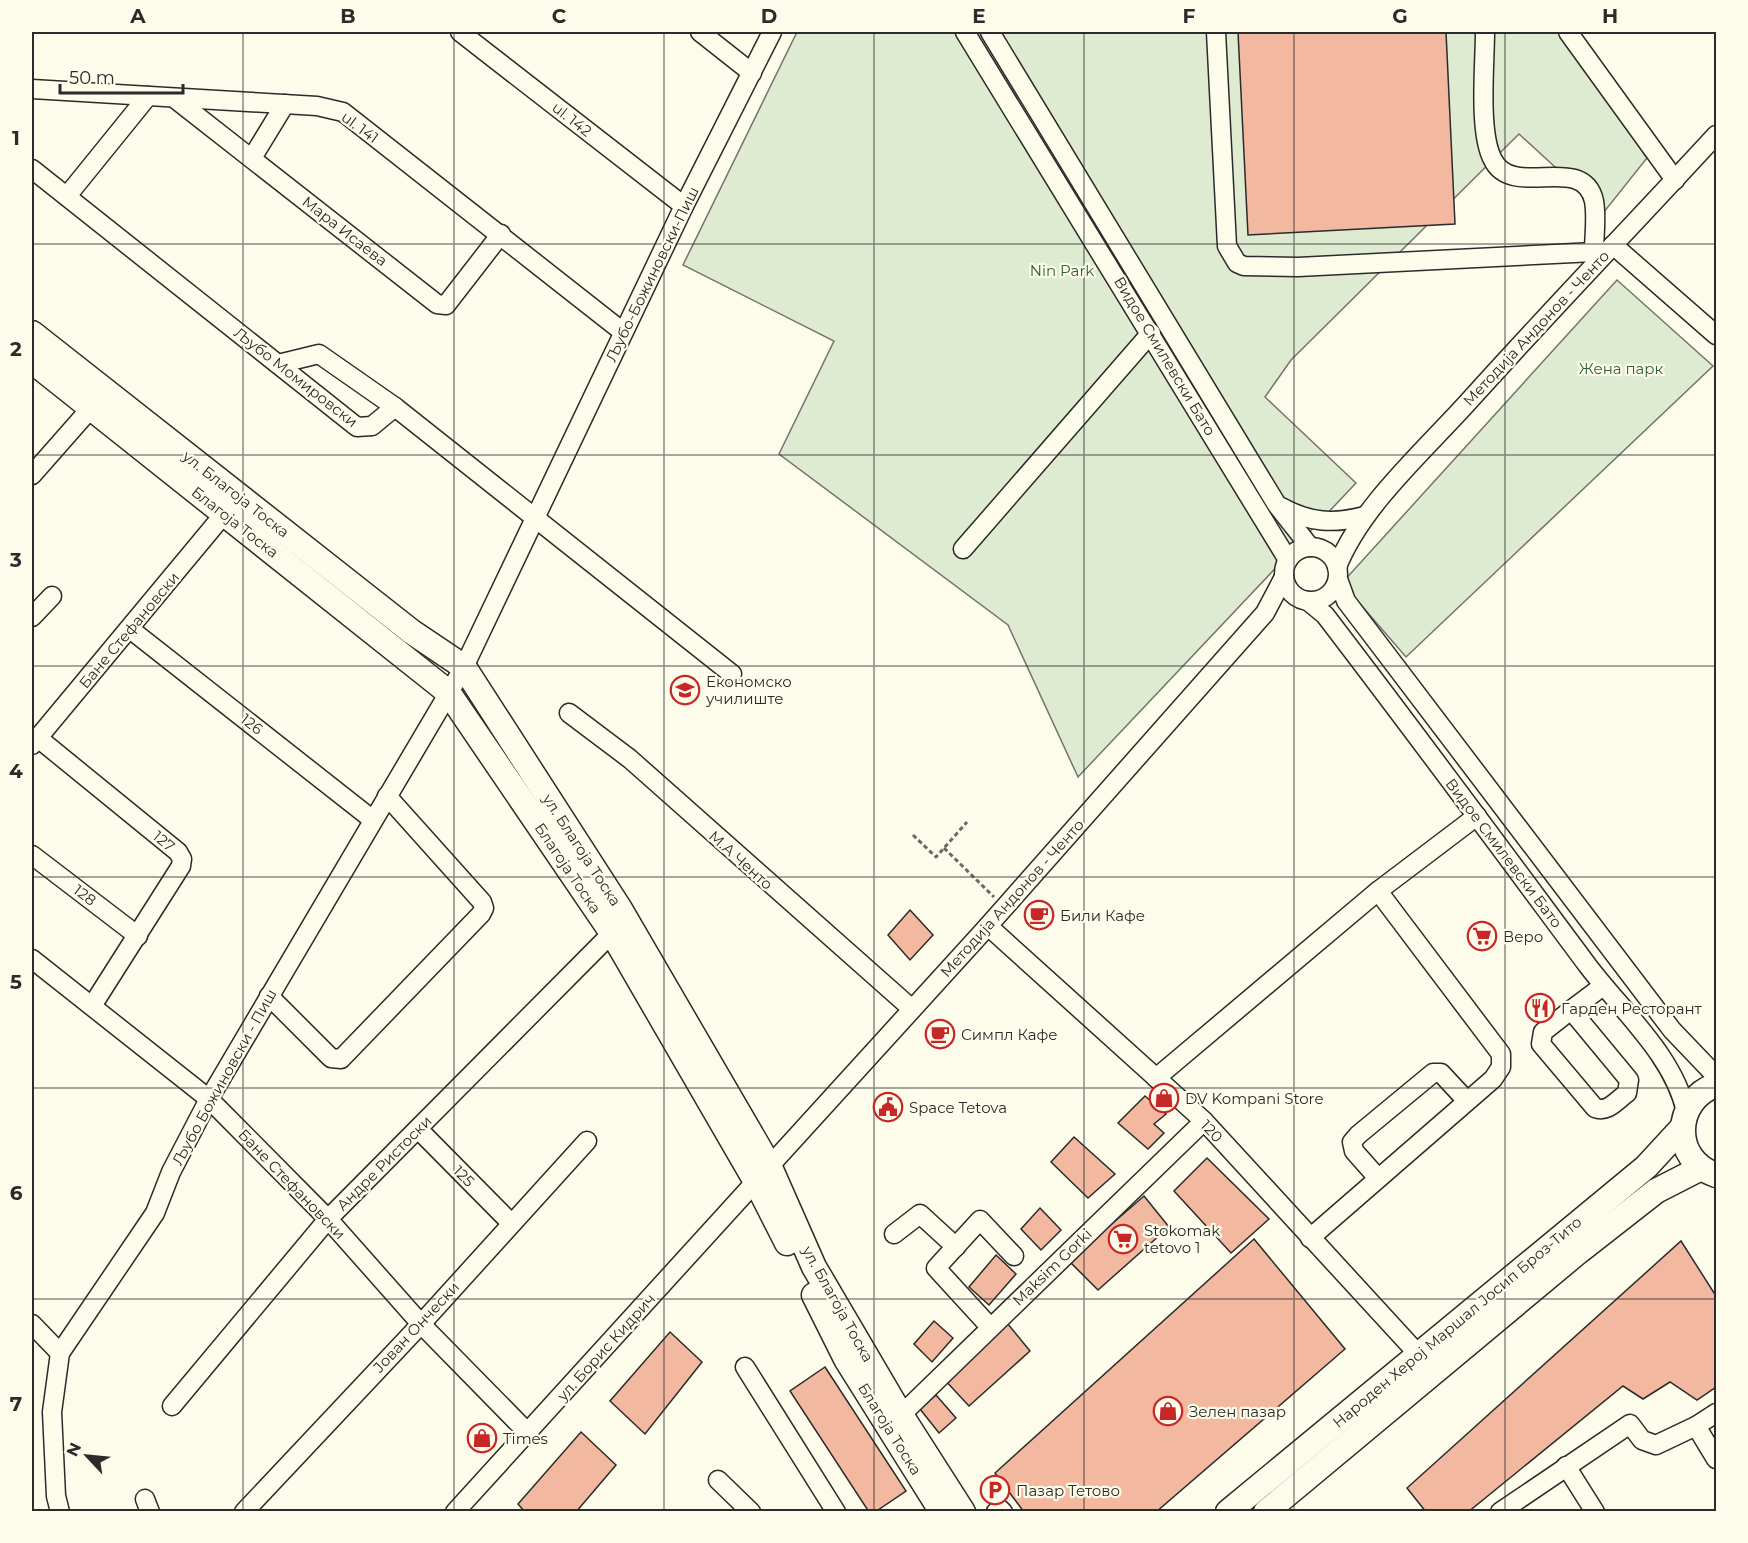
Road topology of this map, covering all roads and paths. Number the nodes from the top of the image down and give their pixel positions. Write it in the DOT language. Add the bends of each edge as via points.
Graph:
graph roads {
  1 [pos="460,32"];
  2 [pos="700,32"];
  3 [pos="772,32"];
  4 [pos="965,32"];
  5 [pos="990,32"];
  6 [pos="1216,32"];
  7 [pos="1485,32"];
  8 [pos="1568,32"];
  9 [pos="752,73"];
  10 [pos="32,89"];
  11 [pos="148,96"];
  12 [pos="174,98"];
  13 [pos="285,104"];
  14 [pos="1716,135"];
  15 [pos="252,158"];
  16 [pos="32,168"];
  17 [pos="1675,180"];
  18 [pos="67,196"];
  19 [pos="684,206"];
  20 [pos="501,234"];
  21 [pos="1603,251"];
  22 [pos="32,333"];
  23 [pos="623,333"];
  24 [pos="1151,333"];
  25 [pos="1716,335"];
  26 [pos="32,361"];
  27 [pos="278,364"];
  28 [pos="395,407"];
  29 [pos="91,408"];
  30 [pos="32,475"];
  31 [pos="1277,505"];
  32 [pos="224,514"];
  33 [pos="536,519"];
  34 [pos="1362,520"];
  35 [pos="1314,548"];
  36 [pos="963,549"];
  37 [pos="1286,568"];
  38 [pos="1337,573"];
  39 [pos="52,596"];
  40 [pos="1304,600"];
  41 [pos="1265,614"];
  42 [pos="32,617"];
  43 [pos="130,629"];
  44 [pos="464,667"];
  45 [pos="732,674"];
  46 [pos="448,692"];
  47 [pos="569,712"];
  48 [pos="35,742"];
  49 [pos="387,796"];
  50 [pos="1477,816"];
  51 [pos="373,820"];
  52 [pos="967,822"];
  53 [pos="914,835"];
  54 [pos="944,848"];
  55 [pos="32,855"];
  56 [pos="1378,891"];
  57 [pos="992,895"];
  58 [pos="988,926"];
  59 [pos="612,933"];
  60 [pos="138,936"];
  61 [pos="32,959"];
  62 [pos="1603,986"];
  63 [pos="269,996"];
  64 [pos="92,1006"];
  65 [pos="912,1009"];
  66 [pos="1571,1010"];
  67 [pos="1716,1076"];
  68 [pos="1156,1078"];
  69 [pos="1716,1085"];
  70 [pos="209,1099"];
  71 [pos="1467,1101"];
  72 [pos="1684,1120"];
  73 [pos="1204,1121"];
  74 [pos="418,1129"];
  75 [pos="586,1141"];
  76 [pos="1709,1171"];
  77 [pos="762,1173"];
  78 [pos="1377,1177"];
  79 [pos="328,1219"];
  80 [pos="511,1223"];
  81 [pos="894,1234"];
  82 [pos="1310,1238"];
  83 [pos="956,1247"];
  84 [pos="1014,1256"];
  85 [pos="32,1324"];
  86 [pos="421,1324"];
  87 [pos="990,1327"];
  88 [pos="60,1353"];
  89 [pos="1418,1354"];
  90 [pos="745,1367"];
  91 [pos="172,1406"];
  92 [pos="1716,1413"];
  93 [pos="901,1415"];
  94 [pos="1696,1426"];
  95 [pos="529,1434"];
  96 [pos="1716,1459"];
  97 [pos="1566,1466"];
  98 [pos="718,1480"];
  99 [pos="58,1504"];
  100 [pos="44,1512"];
  101 [pos="244,1512"];
  102 [pos="455,1512"];
  103 [pos="752,1512"];
  104 [pos="836,1512"];
  105 [pos="942,1512"];
  106 [pos="963,1512"];
  107 [pos="996,1512"];
  108 [pos="1003,1512"];
  109 [pos="1228,1512"];
  110 [pos="1266,1512"];
  111 [pos="1500,1512"];
  112 [pos="1595,1512"];
  1 -- 19 [label="street, ul. 142"];
  2 -- 9 [label="street"];
  3 -- 9 [label="street, Љубо-Божиновски-Пиш"];
  4 -- 24 [label="street, Видое Смилевски Бато"];
  5 -- 31 [label="street, Видое Смилевски Бато"];
  6 -- 21 [label="street" via="1227,246 1237,263 1298,267"];
  7 -- 21 [label="street" via="1485,136 1492,160 1514,178 1573,178 1583,183 1593,198"];
  8 -- 17 [label="street"];
  9 -- 19 [label="street, Љубо-Божиновски-Пиш"];
  10 -- 11 [label="street, ul. 141"];
  11 -- 12 [label="street, ul. 141"];
  11 -- 18 [label="street"];
  12 -- 13 [label="street, ul. 141"];
  12 -- 15 [label="street, Мара Исаева"];
  13 -- 15 [label="street"];
  13 -- 20 [label="street, ul. 141" via="329,107 343,112"];
  14 -- 17 [label="street, Методија Андонов - Ченто"];
  15 -- 20 [label="street, Мара Исаева" via="441,306 446,305"];
  16 -- 18 [label="street, Љубо Момировски"];
  17 -- 21 [label="street, Методија Андонов - Ченто"];
  18 -- 27 [label="street, Љубо Момировски"];
  19 -- 23 [label="street, Љубо-Божиновски-Пиш"];
  20 -- 23 [label="street, ul. 141"];
  21 -- 25 [label="street"];
  21 -- 34 [label="street, Методија Андонов - Ченто"];
  22 -- 44 [label="main road, ул. Благоја Тоска" via="412,632"];
  23 -- 33 [label="street, Љубо-Божиновски-Пиш"];
  24 -- 36 [label="street"];
  24 -- 37 [label="street, Видое Смилевски Бато"];
  26 -- 29 [label="main road, Благоја Тоска"];
  27 -- 28 [label="street" via="319,354"];
  27 -- 28 [label="street, Љубо Момировски" via="357,427 372,426"];
  28 -- 33 [label="street"];
  29 -- 30 [label="street"];
  29 -- 32 [label="main road, Благоја Тоска"];
  31 -- 34 [label="street" via="1319,522"];
  31 -- 35 [label="street, Видое Смилевски Бато"];
  32 -- 43 [label="street, Бане Стефановски"];
  32 -- 46 [label="main road, Благоја Тоска"];
  33 -- 44 [label="street, Љубо-Божиновски-Пиш"];
  33 -- 45 [label="street"];
  34 -- 35 [label="street, Методија Андонов - Ченто"];
  34 -- 38 [label="street, Методија Андонов - Ченто" via="1346,544"];
  35 -- 37 [label="street" via="1294,553"];
  35 -- 38 [label="street" via="1333,559"];
  37 -- 40 [label="street" via="1286,586"];
  37 -- 41 [label="street, Методија Андонов - Ченто"];
  38 -- 40 [label="street" via="1327,596"];
  38 -- 67 [label="street, Видое Смилевски Бато" via="1346,601 1651,1002"];
  39 -- 42 [label="street"];
  40 -- 41 [label="street, Методија Андонов - Ченто"];
  40 -- 50 [label="street, Видое Смилевски Бато" via="1325,615"];
  41 -- 58 [label="street, Методија Андонов - Ченто"];
  43 -- 48 [label="street, Бане Стефановски"];
  43 -- 51 [label="street, 126"];
  44 -- 46 [label="street, Љубо Божиновски - Пиш"];
  44 -- 77 [label="main road, ул. Благоја Тоска" via="620,909"];
  46 -- 49 [label="street, Љубо Божиновски - Пиш"];
  46 -- 59 [label="main road, Благоја Тоска"];
  47 -- 65 [label="street, М.А Ченто" via="630,759"];
  48 -- 60 [label="street, 127" via="182,859"];
  49 -- 51 [label="street, Љубо Божиновски - Пиш"];
  49 -- 63 [label="street" via="482,902 481,914 341,1059 331,1058"];
  50 -- 56 [label="street"];
  50 -- 62 [label="street, Видое Смилевски Бато"];
  51 -- 63 [label="street, Љубо Божиновски - Пиш"];
  52 -- 54 [label="path"];
  53 -- 54 [label="path" via="936,857"];
  54 -- 57 [label="path"];
  55 -- 60 [label="street, 128"];
  56 -- 68 [label="street"];
  56 -- 71 [label="street" via="1501,1054 1501,1067 1493,1079"];
  58 -- 65 [label="street, Методија Андонов - Ченто"];
  58 -- 68 [label="street, 120"];
  59 -- 74 [label="street, Андре Ристоски"];
  59 -- 77 [label="main road, Благоја Тоска"];
  60 -- 64 [label="street, 127"];
  61 -- 64 [label="street, Бане Стефановски"];
  62 -- 66 [label="street"];
  62 -- 72 [label="street, Видое Смилевски Бато" via="1668,1068 1681,1090"];
  63 -- 70 [label="street, Љубо Божиновски - Пиш"];
  64 -- 70 [label="street, Бане Стефановски"];
  65 -- 77 [label="street, Методија Андонов - Ченто"];
  66 -- 66 [label="street" via="1543,1032 1541,1044 1601,1111 1627,1093 1629,1080"];
  68 -- 73 [label="street, 120"];
  69 -- 72 [label="main road, Народен Херој Маршал Јосип Броз-Тито" via="1701,1093"];
  70 -- 79 [label="street, Бане Стефановски"];
  70 -- 88 [label="street, Љубо Божиновски - Пиш" via="171,1172 155,1213"];
  71 -- 78 [label="street"];
  71 -- 78 [label="street" via="1441,1073 1433,1073 1358,1135 1352,1142 1354,1151"];
  72 -- 76 [label="main road, Народен Херој Маршал Јосип Броз-Тито" via="1689,1154"];
  72 -- 89 [label="main road, Народен Херој Маршал Јосип Броз-Тито" via="1646,1167"];
  73 -- 82 [label="street, 120"];
  73 -- 87 [label="street, Maksim Gorki"];
  74 -- 79 [label="street, Андре Ристоски"];
  74 -- 80 [label="street, 125"];
  75 -- 80 [label="street, Јован Ончески"];
  76 -- 110 [label="main road, Народен Херој Маршал Јосип Броз-Тито" via="1656,1191"];
  77 -- 93 [label="main road, ул. Благоја Тоска"];
  77 -- 95 [label="street, ул. Борис Кидрич"];
  77 -- 105 [label="main road, Благоја Тоска" via="846,1359"];
  78 -- 82 [label="street"];
  79 -- 86 [label="street, Бане Стефановски"];
  79 -- 91 [label="street, Андре Ристоски"];
  80 -- 86 [label="street, Јован Ончески"];
  81 -- 83 [label="street" via="920,1214"];
  82 -- 89 [label="street, 120"];
  83 -- 84 [label="street" via="980,1220"];
  83 -- 87 [label="street" via="936,1268"];
  85 -- 88 [label="street"];
  86 -- 95 [label="street, Бане Стефановски"];
  86 -- 101 [label="street, Јован Ончески"];
  87 -- 93 [label="street, Maksim Gorki"];
  88 -- 99 [label="street, Љубо Божиновски - Пиш" via="52,1412"];
  89 -- 109 [label="main road, Народен Херој Маршал Јосип Броз-Тито"];
  90 -- 104 [label="street"];
  92 -- 94 [label="street"];
  93 -- 106 [label="main road, ул. Благоја Тоска"];
  94 -- 96 [label="street"];
  94 -- 97 [label="street" via="1656,1445 1642,1440 1630,1424"];
  95 -- 102 [label="street, ул. Борис Кидрич"];
  97 -- 111 [label="street"];
  97 -- 112 [label="street"];
  98 -- 103 [label="street"];
  99 -- 100 [label="street"];
  107 -- 108 [label="street"];
}
